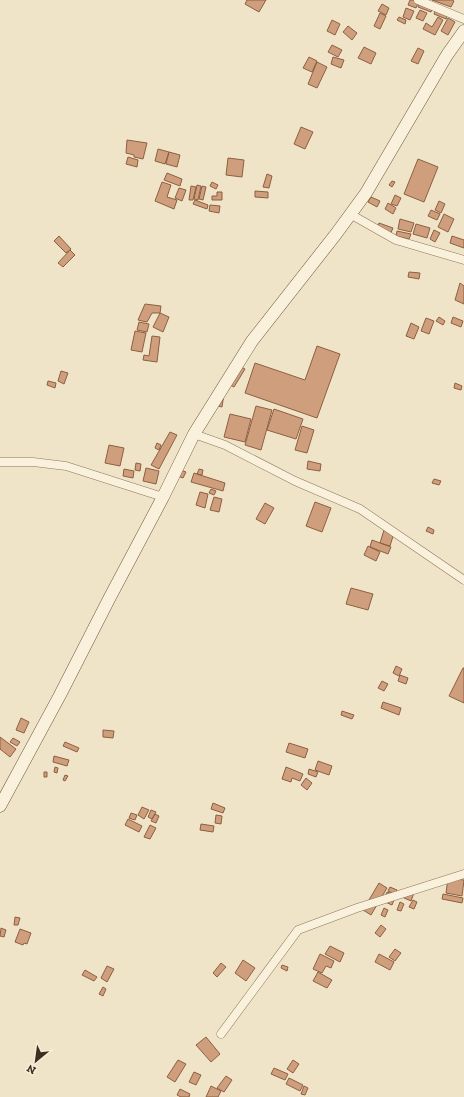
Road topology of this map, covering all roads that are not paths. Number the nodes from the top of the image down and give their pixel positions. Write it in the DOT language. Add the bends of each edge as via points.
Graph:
graph roads {
  1 [pos="418,0"];
  2 [pos="464,19"];
  3 [pos="464,31"];
  4 [pos="350,214"];
  5 [pos="464,260"];
  6 [pos="194,434"];
  7 [pos="0,462"];
  8 [pos="163,497"];
  9 [pos="464,580"];
  10 [pos="0,806"];
  11 [pos="464,874"];
  12 [pos="221,1034"];
  1 -- 2 [label="street"];
  3 -- 4 [label="street" via="446,54 366,193"];
  4 -- 5 [label="street" via="396,240"];
  4 -- 6 [label="street" via="252,341"];
  6 -- 8 [label="street"];
  6 -- 9 [label="street" via="225,445 295,481 360,509"];
  7 -- 8 [label="street" via="66,466"];
  8 -- 10 [label="street"];
  11 -- 12 [label="street" via="298,930"];
}
